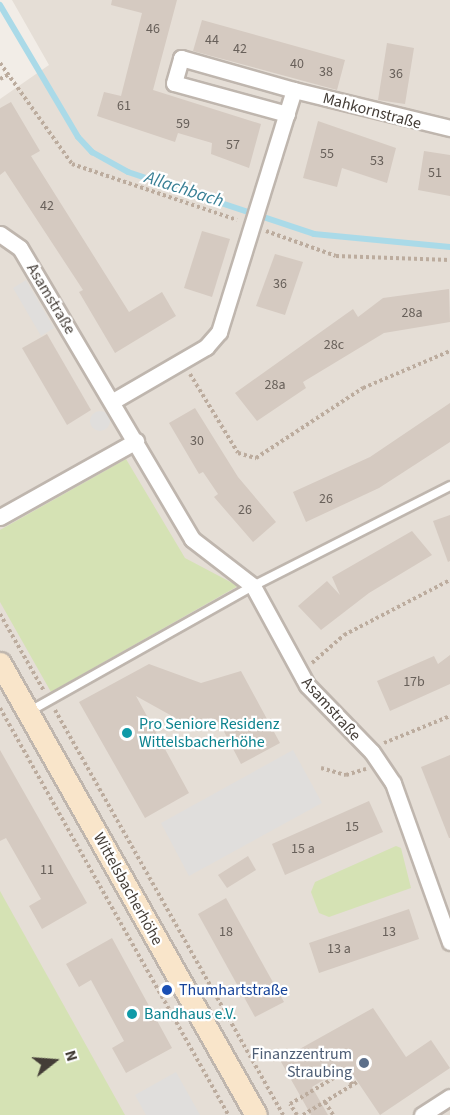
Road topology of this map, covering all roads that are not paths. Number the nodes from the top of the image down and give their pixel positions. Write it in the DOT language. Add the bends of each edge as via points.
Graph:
graph roads {
  1 [pos="228,71"];
  2 [pos="294,90"];
  3 [pos="221,96"];
  4 [pos="287,114"];
  5 [pos="450,128"];
  6 [pos="0,234"];
  7 [pos="113,401"];
  8 [pos="136,441"];
  9 [pos="450,486"];
  10 [pos="0,517"];
  11 [pos="253,586"];
  12 [pos="2,670"];
  13 [pos="29,711"];
  14 [pos="450,942"];
  15 [pos="450,1097"];
  16 [pos="256,1115"];
  17 [pos="422,1115"];
  1 -- 2 [label="street, Mahkornstraße"];
  1 -- 3 [label="street"];
  1 -- 3 [label="street, Mahkornstraße" via="181,58 174,83"];
  2 -- 4 [label="street"];
  2 -- 5 [label="street, Mahkornstraße"];
  3 -- 4 [label="street, Mahkornstraße"];
  4 -- 7 [label="street" via="219,332 182,361"];
  6 -- 7 [label="street, Asamstraße" via="20,248"];
  7 -- 8 [label="street, Asamstraße"];
  8 -- 10 [label="street"];
  8 -- 11 [label="street, Asamstraße" via="192,539"];
  9 -- 11 [label="lane"];
  11 -- 13 [label="lane"];
  11 -- 14 [label="street, Asamstraße" via="300,674 376,758 401,799"];
  12 -- 13 [label="street, Wittelsbacherhöhe"];
  13 -- 16 [label="street, Wittelsbacherhöhe"];
  15 -- 17 [label="street"];
}
